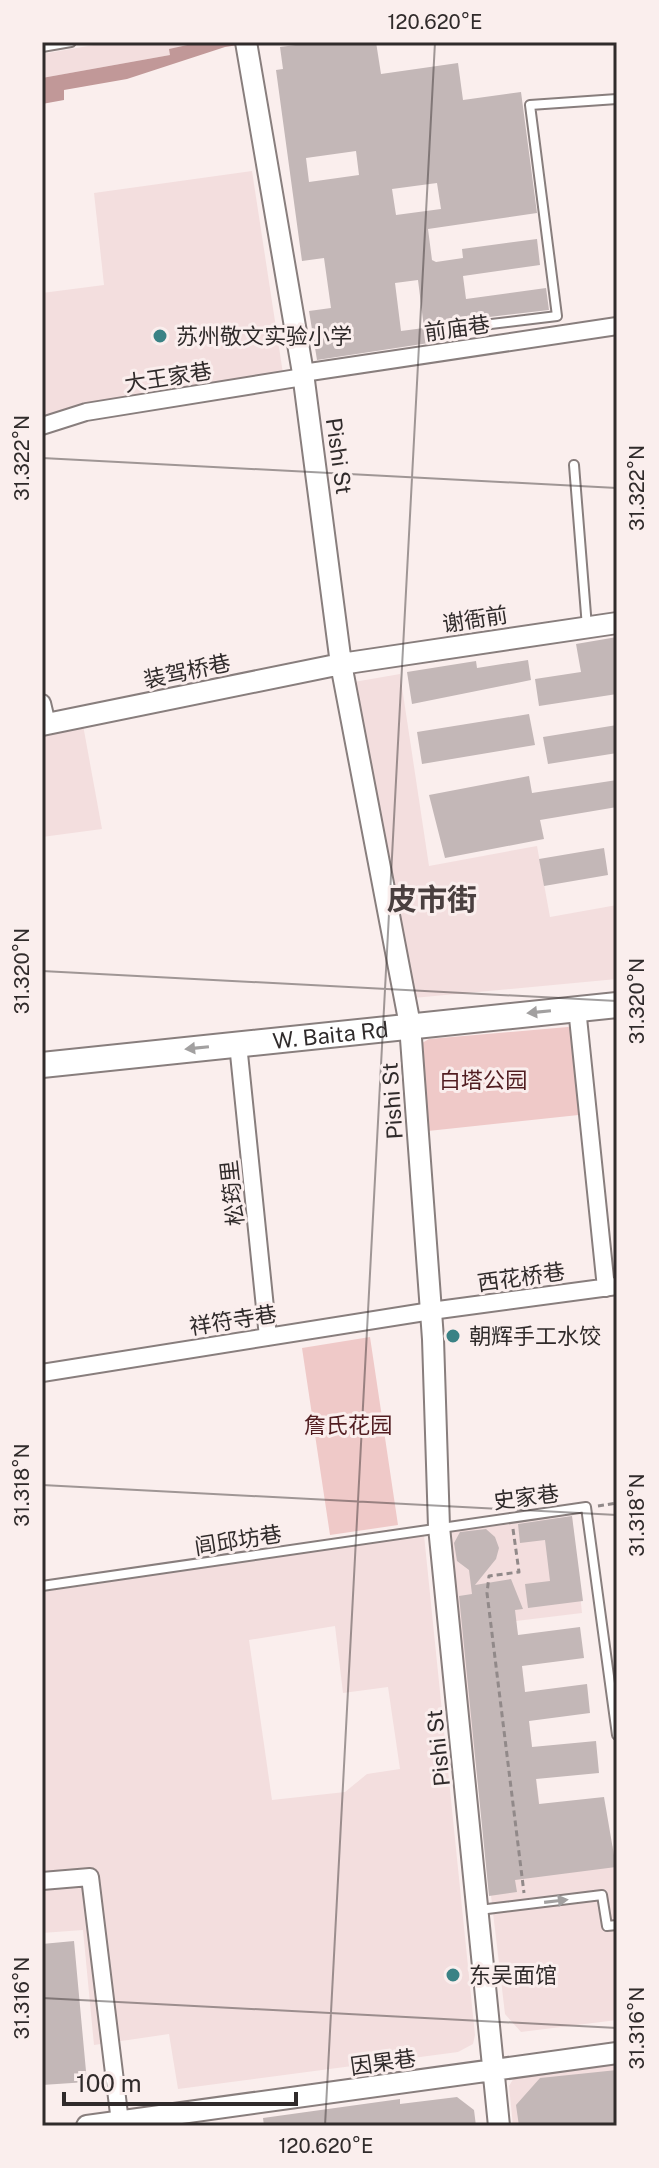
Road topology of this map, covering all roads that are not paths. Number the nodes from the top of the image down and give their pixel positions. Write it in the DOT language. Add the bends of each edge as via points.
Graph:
graph roads {
  1 [pos="71,42"];
  2 [pos="247,46"];
  3 [pos="42,47"];
  4 [pos="617,99"];
  5 [pos="617,326"];
  6 [pos="466,327"];
  7 [pos="303,375"];
  8 [pos="42,426"];
  9 [pos="574,465"];
  10 [pos="617,623"];
  11 [pos="587,627"];
  12 [pos="341,664"];
  13 [pos="42,703"];
  14 [pos="44,725"];
  15 [pos="617,1005"];
  16 [pos="577,1008"];
  17 [pos="410,1025"];
  18 [pos="238,1044"];
  19 [pos="42,1065"];
  20 [pos="612,1287"];
  21 [pos="431,1311"];
  22 [pos="268,1337"];
  23 [pos="42,1373"];
  24 [pos="439,1527"];
  25 [pos="42,1586"];
  26 [pos="617,1735"];
  27 [pos="42,1881"];
  28 [pos="479,1910"];
  29 [pos="617,1925"];
  30 [pos="617,2053"];
  31 [pos="495,2071"];
  32 [pos="166,2121"];
  33 [pos="120,2122"];
  34 [pos="87,2126"];
  35 [pos="499,2126"];
  1 -- 3 [label="lane"];
  2 -- 7 [label="street, Pishi St"];
  4 -- 6 [label="lane" via="530,105 557,316"];
  5 -- 7 [label="street, 前庙巷"];
  7 -- 8 [label="street, 大王家巷" via="86,412"];
  7 -- 12 [label="street, Pishi St"];
  9 -- 11 [label="lane"];
  10 -- 11 [label="street, 谢衙前"];
  11 -- 12 [label="street, 谢衙前"];
  12 -- 14 [label="street, 装驾桥巷"];
  12 -- 17 [label="street, Pishi St"];
  13 -- 14 [label="street"];
  15 -- 16 [label="main road, W. Baita Rd"];
  16 -- 17 [label="main road, W. Baita Rd, one-way"];
  16 -- 20 [label="street"];
  17 -- 18 [label="main road, W. Baita Rd"];
  17 -- 21 [label="street, Pishi St"];
  18 -- 19 [label="main road, W. Baita Rd, one-way"];
  18 -- 22 [label="street, 松筠里"];
  20 -- 21 [label="street, 西花桥巷"];
  21 -- 22 [label="street, 祥符寺巷"];
  21 -- 24 [label="street, Pishi St"];
  22 -- 23 [label="street, 祥符寺巷"];
  24 -- 25 [label="lane, 闾邱坊巷"];
  24 -- 26 [label="lane, 史家巷" via="586,1507"];
  24 -- 28 [label="street, Pishi St"];
  27 -- 33 [label="street" via="90,1877"];
  28 -- 29 [label="lane, one-way" via="602,1895 607,1926"];
  28 -- 31 [label="street, Pishi St"];
  30 -- 31 [label="street, 因果巷"];
  31 -- 32 [label="street, 因果巷"];
  31 -- 35 [label="street, Pishi St"];
  32 -- 33 [label="street, 因果巷"];
  33 -- 34 [label="street, 因果巷"];
}
